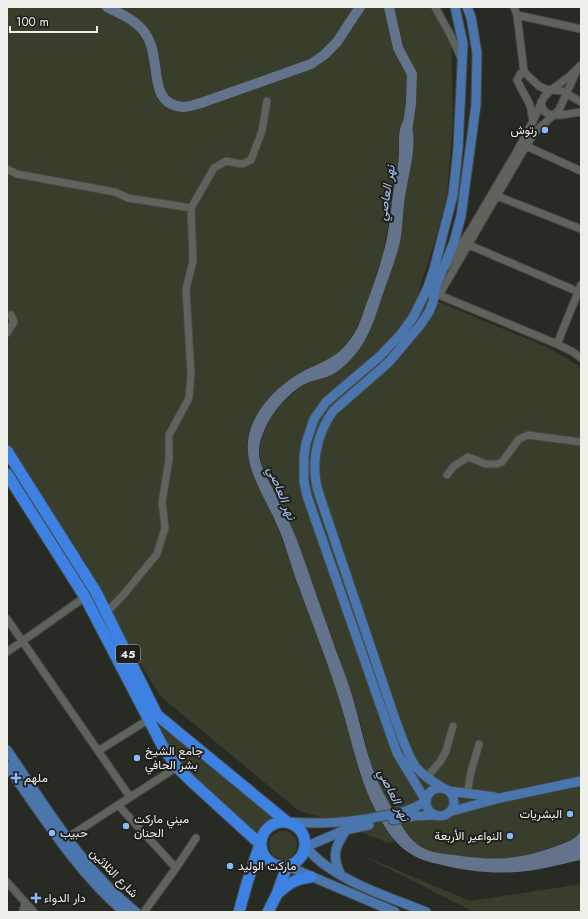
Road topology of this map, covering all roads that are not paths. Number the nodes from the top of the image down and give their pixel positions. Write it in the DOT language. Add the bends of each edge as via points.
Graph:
graph roads {
  1 [pos="435,7"];
  2 [pos="455,7"];
  3 [pos="467,7"];
  4 [pos="514,7"];
  5 [pos="517,15"];
  6 [pos="581,29"];
  7 [pos="462,61"];
  8 [pos="579,68"];
  9 [pos="524,72"];
  10 [pos="551,90"];
  11 [pos="566,94"];
  12 [pos="267,101"];
  13 [pos="541,102"];
  14 [pos="581,102"];
  15 [pos="581,112"];
  16 [pos="555,115"];
  17 [pos="533,121"];
  18 [pos="526,146"];
  19 [pos="7,169"];
  20 [pos="581,171"];
  21 [pos="497,196"];
  22 [pos="191,208"];
  23 [pos="581,229"];
  24 [pos="457,233"];
  25 [pos="467,241"];
  26 [pos="444,268"];
  27 [pos="434,269"];
  28 [pos="580,290"];
  29 [pos="425,293"];
  30 [pos="437,296"];
  31 [pos="11,315"];
  32 [pos="7,333"];
  33 [pos="557,344"];
  34 [pos="581,358"];
  35 [pos="581,442"];
  36 [pos="7,451"];
  37 [pos="7,474"];
  38 [pos="447,475"];
  39 [pos="85,598"];
  40 [pos="107,612"];
  41 [pos="7,619"];
  42 [pos="22,641"];
  43 [pos="7,652"];
  44 [pos="152,717"];
  45 [pos="453,726"];
  46 [pos="479,744"];
  47 [pos="7,750"];
  48 [pos="98,751"];
  49 [pos="7,766"];
  50 [pos="177,767"];
  51 [pos="427,776"];
  52 [pos="581,781"];
  53 [pos="446,789"];
  54 [pos="467,794"];
  55 [pos="130,797"];
  56 [pos="500,798"];
  57 [pos="426,801"];
  58 [pos="118,805"];
  59 [pos="449,812"];
  60 [pos="412,813"];
  61 [pos="436,815"];
  62 [pos="287,822"];
  63 [pos="367,822"];
  64 [pos="54,825"];
  65 [pos="347,829"];
  66 [pos="67,838"];
  67 [pos="196,838"];
  68 [pos="260,844"];
  69 [pos="305,847"];
  70 [pos="287,866"];
  71 [pos="176,868"];
  72 [pos="341,875"];
  73 [pos="311,877"];
  74 [pos="7,882"];
  75 [pos="277,894"];
  76 [pos="25,904"];
  77 [pos="23,912"];
  78 [pos="34,912"];
  79 [pos="124,912"];
  80 [pos="136,912"];
  81 [pos="144,912"];
  82 [pos="240,912"];
  83 [pos="268,912"];
  84 [pos="395,912"];
  85 [pos="426,912"];
  1 -- 7 [label="street"];
  2 -- 7 [label="main road" via="462,44"];
  3 -- 24 [label="main road" via="471,17 476,53 476,105"];
  4 -- 5 [label="street"];
  5 -- 6 [label="street"];
  5 -- 9 [label="street"];
  7 -- 27 [label="main road" via="453,195"];
  8 -- 10 [label="street"];
  8 -- 11 [label="street"];
  9 -- 10 [label="street" via="539,86"];
  9 -- 17 [label="street" via="518,76 518,84 530,105"];
  10 -- 11 [label="street"];
  10 -- 13 [label="street"];
  11 -- 14 [label="street"];
  11 -- 16 [label="street"];
  12 -- 22 [label="street" via="262,131 250,160 242,164 226,161 214,168"];
  13 -- 16 [label="street" via="545,112"];
  13 -- 17 [label="street"];
  15 -- 16 [label="street"];
  16 -- 18 [label="street" via="536,132"];
  17 -- 25 [label="street"];
  18 -- 20 [label="street"];
  18 -- 21 [label="street"];
  19 -- 22 [label="street" via="17,174 115,192 128,198"];
  21 -- 23 [label="street"];
  21 -- 25 [label="street"];
  22 -- 40 [label="street" via="193,261 186,289 191,375 189,398 169,435 169,460 162,502 165,528 157,554"];
  24 -- 25 [label="main road"];
  24 -- 26 [label="main road"];
  25 -- 26 [label="street"];
  25 -- 28 [label="street"];
  25 -- 30 [label="street"];
  26 -- 27 [label="street"];
  26 -- 30 [label="main road" via="436,286"];
  27 -- 29 [label="main road"];
  28 -- 33 [label="street"];
  29 -- 30 [label="street"];
  29 -- 57 [label="main road" via="414,316 401,334 379,357 338,390 314,419 306,443 303,464 307,496 395,747"];
  30 -- 33 [label="street"];
  30 -- 51 [label="main road" via="429,312 389,362 329,416 319,438 315,467 315,482 395,719 410,757 416,767"];
  31 -- 32 [label="street" via="14,322"];
  33 -- 34 [label="street"];
  35 -- 38 [label="street" via="528,435 519,439 502,462 486,464 468,457 454,466"];
  36 -- 40 [label="highway, 45"];
  37 -- 39 [label="highway, 45"];
  39 -- 42 [label="street"];
  39 -- 44 [label="highway, 45"];
  40 -- 44 [label="highway, 45"];
  41 -- 42 [label="street"];
  42 -- 43 [label="street"];
  42 -- 48 [label="street"];
  44 -- 48 [label="street"];
  44 -- 50 [label="highway, 45" via="163,747"];
  44 -- 62 [label="highway, 45"];
  45 -- 51 [label="street" via="446,751"];
  46 -- 54 [label="street"];
  47 -- 64 [label="main road, شارع الثلاثين"];
  48 -- 55 [label="street"];
  49 -- 64 [label="main road"];
  50 -- 55 [label="street"];
  50 -- 68 [label="highway, 45"];
  51 -- 53 [label="main road"];
  52 -- 56 [label="main road"];
  53 -- 54 [label="main road"];
  53 -- 57 [label="main road" via="432,790"];
  53 -- 59 [label="main road" via="453,796 454,803"];
  54 -- 56 [label="main road"];
  55 -- 58 [label="street"];
  56 -- 59 [label="main road"];
  57 -- 60 [label="main road"];
  57 -- 61 [label="main road" via="428,808"];
  58 -- 66 [label="street"];
  58 -- 71 [label="street"];
  59 -- 61 [label="main road"];
  60 -- 61 [label="main road"];
  60 -- 63 [label="main road"];
  62 -- 63 [label="main road"];
  62 -- 68 [label="highway" via="271,825 263,833"];
  62 -- 69 [label="highway" via="301,831"];
  63 -- 65 [label="main road"];
  64 -- 66 [label="main road, شارع الثلاثين"];
  64 -- 79 [label="main road" via="90,878"];
  65 -- 69 [label="main road"];
  65 -- 72 [label="main road" via="337,846 335,856 336,866"];
  66 -- 80 [label="main road, شارع الثلاثين" via="105,884"];
  67 -- 71 [label="street"];
  68 -- 70 [label="highway" via="263,854 271,863"];
  68 -- 82 [label="highway"];
  69 -- 70 [label="highway" via="297,861"];
  69 -- 72 [label="main road" via="324,865"];
  70 -- 73 [label="main road"];
  70 -- 75 [label="highway"];
  71 -- 81 [label="street"];
  72 -- 85 [label="main road"];
  73 -- 75 [label="highway" via="299,878"];
  73 -- 84 [label="main road"];
  74 -- 76 [label="street"];
  75 -- 83 [label="highway"];
  76 -- 77 [label="street"];
  76 -- 78 [label="street"];
}
